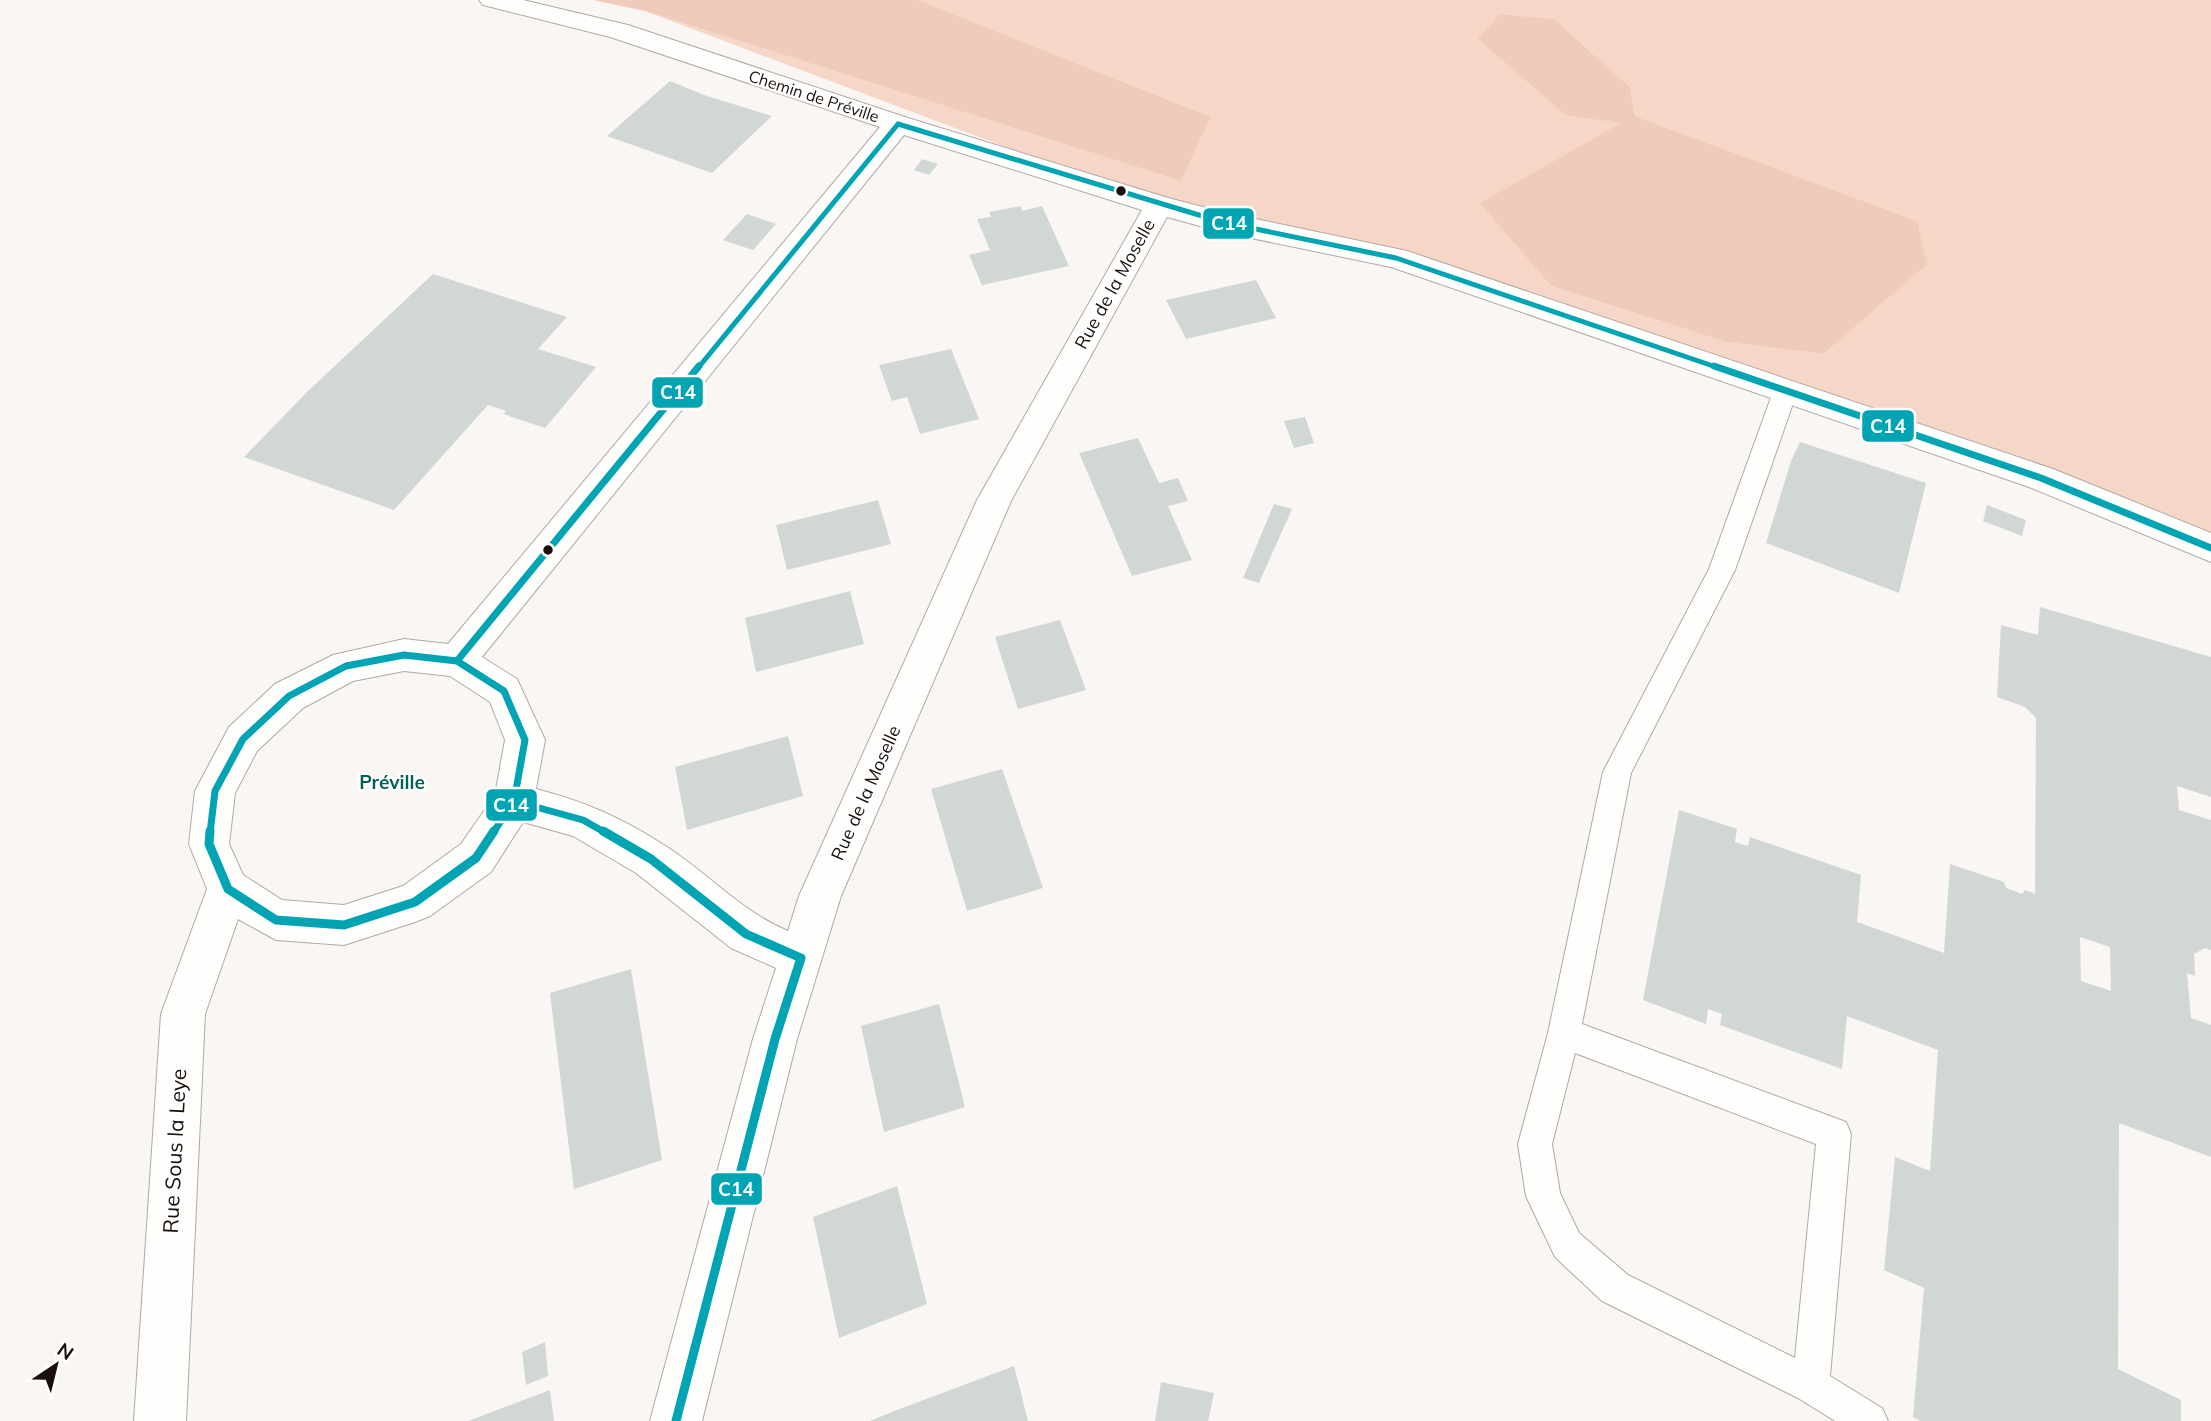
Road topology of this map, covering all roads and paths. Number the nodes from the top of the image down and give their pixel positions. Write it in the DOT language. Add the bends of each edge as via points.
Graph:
graph roads {
  1 [pos="492,0"];
  2 [pos="898,124"];
  3 [pos="1159,205"];
  4 [pos="1786,389"];
  5 [pos="2211,548"];
  6 [pos="457,661"];
  7 [pos="514,801"];
  8 [pos="228,889"];
  9 [pos="801,958"];
  10 [pos="1564,1033"];
  11 [pos="1811,1385"];
  12 [pos="160,1421"];
  13 [pos="676,1421"];
  14 [pos="1869,1421"];
  1 -- 2 [label="street, Chemin de Préville" via="619,31"];
  2 -- 3 [label="street, Chemin de Préville"];
  2 -- 6 [label="street"];
  3 -- 4 [label="street, Chemin de Préville" via="1396,258"];
  3 -- 9 [label="street, Rue de la Moselle" via="994,500 820,896"];
  4 -- 5 [label="street, Chemin de Préville" via="2041,478"];
  4 -- 10 [label="lane" via="1722,570 1617,772"];
  6 -- 7 [label="street" via="503,691 525,740"];
  6 -- 8 [label="street" via="404,655 346,666 289,696 243,739 215,791 209,844"];
  7 -- 8 [label="street" via="476,858 415,902 344,925 276,920"];
  7 -- 9 [label="street" via="583,820 651,859 746,934"];
  8 -- 12 [label="street, Rue Sous la Leye" via="183,1014"];
  9 -- 13 [label="street, Rue de la Moselle" via="775,1040"];
  10 -- 11 [label="lane" via="1535,1144 1543,1196 1567,1245 1615,1288"];
  10 -- 11 [label="lane" via="1834,1134"];
  11 -- 14 [label="lane"];
}
